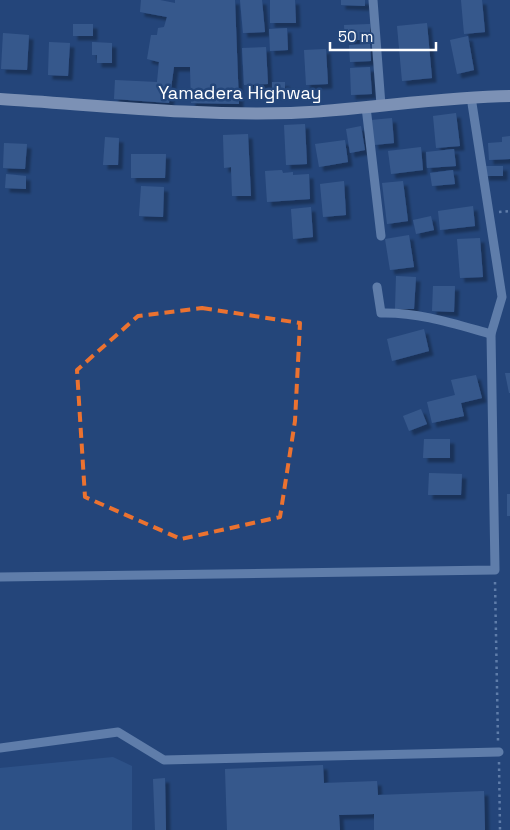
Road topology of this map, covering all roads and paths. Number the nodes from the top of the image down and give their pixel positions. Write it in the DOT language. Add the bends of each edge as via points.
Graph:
graph roads {
  1 [pos="374,0"];
  2 [pos="510,96"];
  3 [pos="471,97"];
  4 [pos="0,99"];
  5 [pos="381,105"];
  6 [pos="366,106"];
  7 [pos="381,236"];
  8 [pos="377,287"];
  9 [pos="491,334"];
  10 [pos="495,570"];
  11 [pos="0,577"];
  12 [pos="0,748"];
  13 [pos="499,752"];
  14 [pos="500,830"];
  1 -- 5 [label="lane"];
  2 -- 3 [label="main road, Yamadera Highway"];
  3 -- 5 [label="main road, Yamadera Highway"];
  3 -- 9 [label="lane" via="502,297"];
  4 -- 6 [label="main road, Yamadera Highway" via="208,112 292,113"];
  5 -- 6 [label="main road, Yamadera Highway"];
  6 -- 7 [label="lane"];
  8 -- 9 [label="lane" via="381,313 402,312"];
  9 -- 10 [label="lane"];
  10 -- 11 [label="lane"];
  10 -- 13 [label="path"];
  12 -- 13 [label="lane" via="118,732 164,760"];
  13 -- 14 [label="path"];
}
